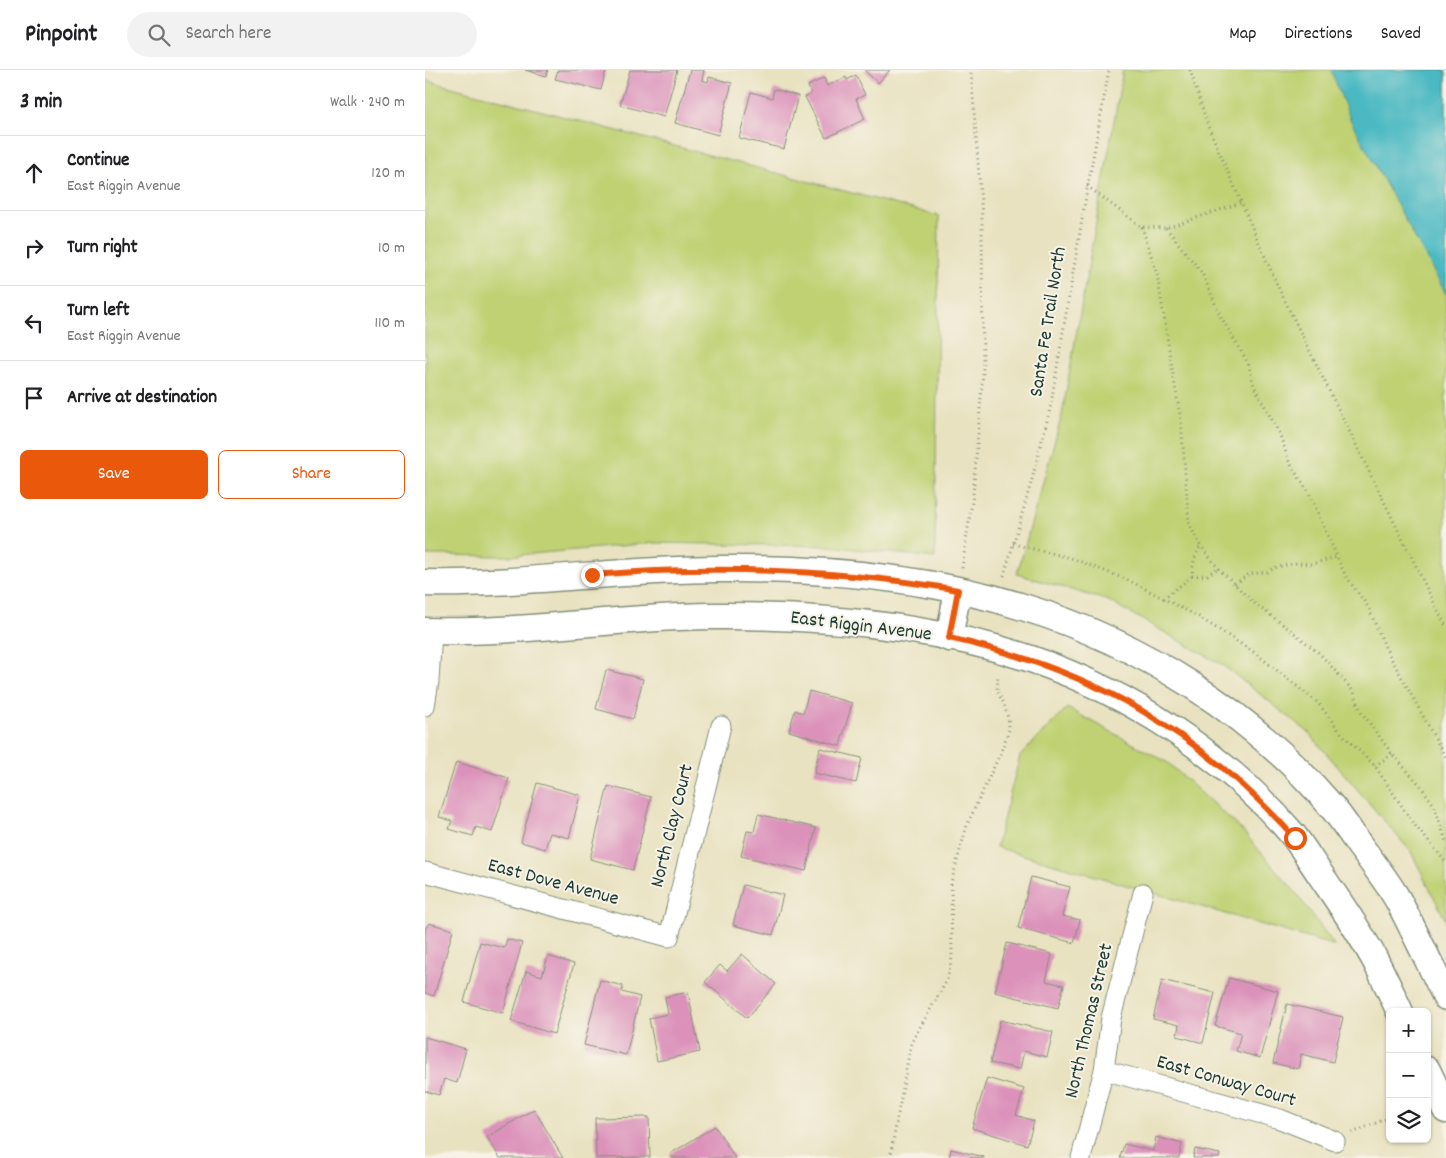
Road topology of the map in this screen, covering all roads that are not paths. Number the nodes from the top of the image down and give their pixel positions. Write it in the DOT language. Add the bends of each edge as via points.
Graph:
graph roads {
  1 [pos="425,583"];
  2 [pos="958,590"];
  3 [pos="428,631"];
  4 [pos="949,638"];
  5 [pos="425,706"];
  6 [pos="721,726"];
  7 [pos="425,872"];
  8 [pos="1143,893"];
  9 [pos="669,938"];
  10 [pos="1446,997"];
  11 [pos="1398,1008"];
  12 [pos="1103,1070"];
  13 [pos="1431,1078"];
  14 [pos="1446,1110"];
  15 [pos="1335,1141"];
  16 [pos="1081,1158"];
  1 -- 2 [label="main road" via="491,582 651,570 743,569 852,575"];
  2 -- 4 [label="main road"];
  2 -- 10 [label="main road" via="1065,621 1112,641 1164,668 1249,726 1334,809 1396,898"];
  3 -- 4 [label="main road, East Riggin Avenue" via="734,616 886,627"];
  3 -- 5 [label="street" via="429,681"];
  4 -- 11 [label="main road, East Riggin Avenue" via="1000,650 1099,687 1144,711 1225,768 1295,838 1351,920"];
  6 -- 9 [label="street, North Clay Court"];
  7 -- 9 [label="street, East Dove Avenue"];
  8 -- 12 [label="street, North Thomas Street" via="1111,1018"];
  12 -- 15 [label="street, East Conway Court" via="1280,1119"];
  12 -- 16 [label="street, North Thomas Street"];
  13 -- 14 [label="main road"];
}
